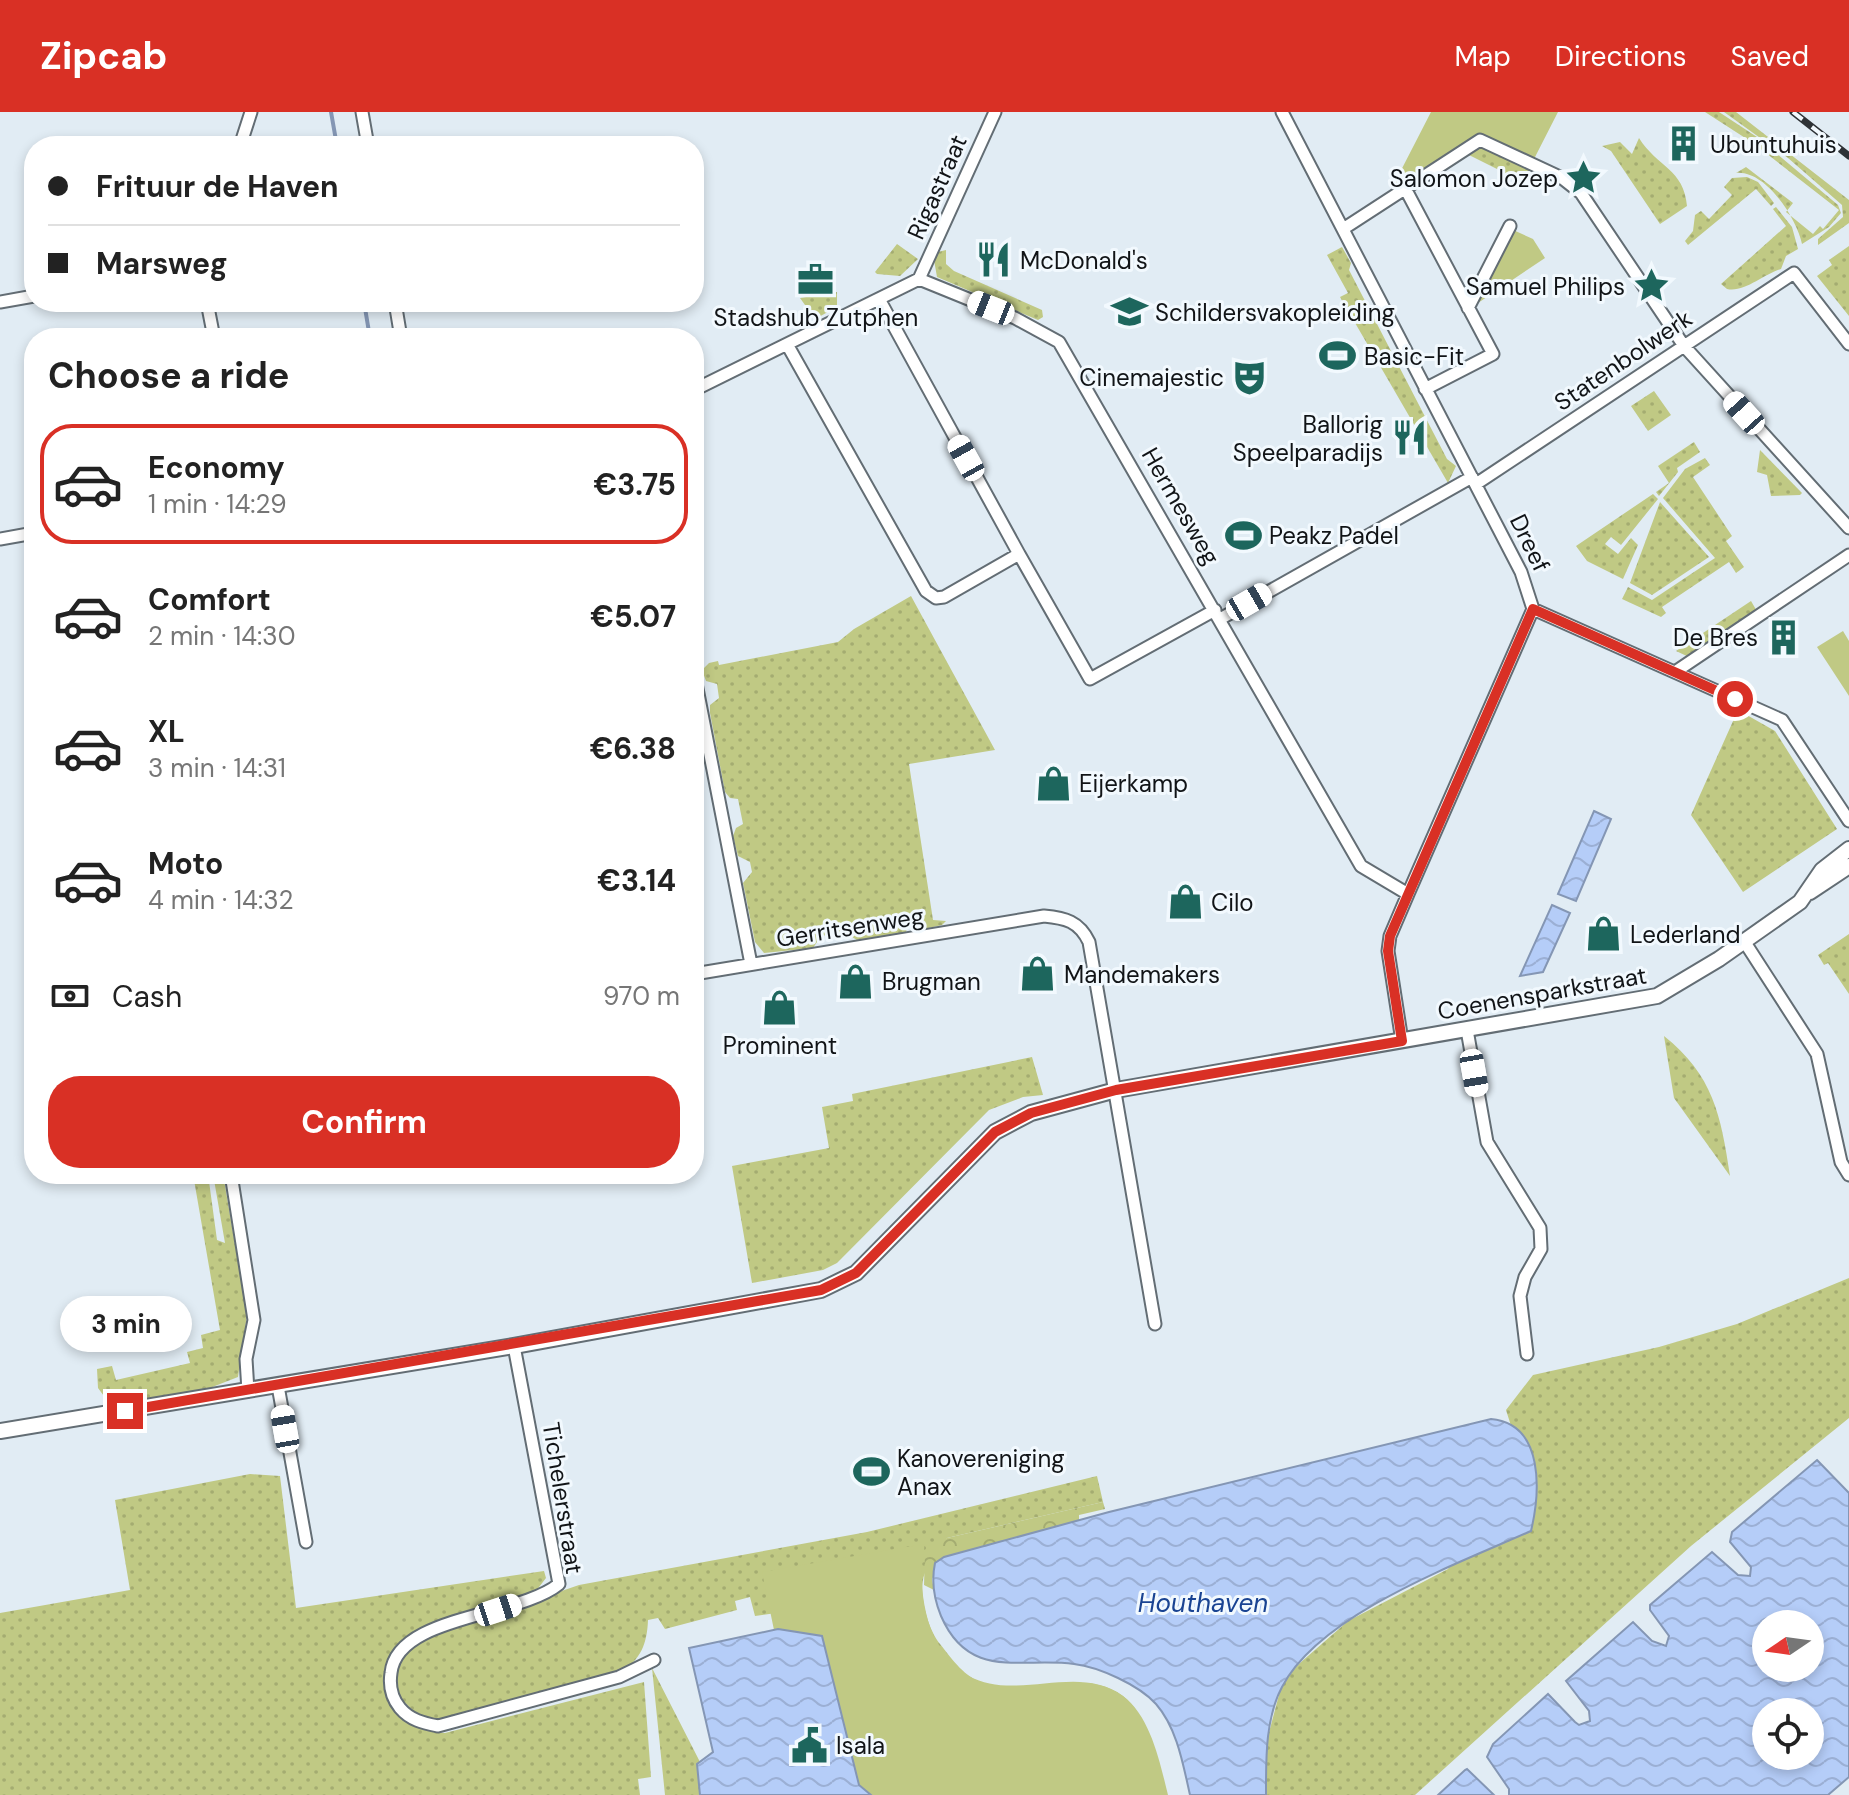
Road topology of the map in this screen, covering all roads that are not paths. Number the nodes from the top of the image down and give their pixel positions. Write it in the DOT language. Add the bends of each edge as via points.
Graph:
graph roads {
  1 [pos="251,112"];
  2 [pos="362,112"];
  3 [pos="995,112"];
  4 [pos="1282,112"];
  5 [pos="243,136"];
  6 [pos="366,136"];
  7 [pos="1406,190"];
  8 [pos="1510,226"];
  9 [pos="1343,229"];
  10 [pos="919,279"];
  11 [pos="24,298"];
  12 [pos="879,299"];
  13 [pos="0,302"];
  14 [pos="1468,308"];
  15 [pos="1849,344"];
  16 [pos="788,346"];
  17 [pos="1684,346"];
  18 [pos="704,385"];
  19 [pos="1425,389"];
  20 [pos="1474,481"];
  21 [pos="1849,528"];
  22 [pos="24,535"];
  23 [pos="0,539"];
  24 [pos="1019,554"];
  25 [pos="1849,555"];
  26 [pos="1533,609"];
  27 [pos="1218,614"];
  28 [pos="1675,672"];
  29 [pos="704,724"];
  30 [pos="1849,821"];
  31 [pos="1849,849"];
  32 [pos="1849,866"];
  33 [pos="1408,894"];
  34 [pos="1806,894"];
  35 [pos="1748,947"];
  36 [pos="751,964"];
  37 [pos="704,972"];
  38 [pos="1467,1030"];
  39 [pos="1402,1041"];
  40 [pos="1116,1090"];
  41 [pos="1849,1175"];
  42 [pos="233,1184"];
  43 [pos="1155,1324"];
  44 [pos="514,1346"];
  45 [pos="1527,1354"];
  46 [pos="278,1386"];
  47 [pos="248,1391"];
  48 [pos="0,1431"];
  49 [pos="306,1542"];
  50 [pos="654,1660"];
  1 -- 5 [label="street"];
  2 -- 6 [label="street"];
  3 -- 10 [label="street, Rigastraat"];
  4 -- 9 [label="street, Dreef"];
  7 -- 9 [label="street"];
  7 -- 14 [label="street"];
  7 -- 17 [label="street" via="1480,140 1562,178 1581,193"];
  8 -- 14 [label="street"];
  9 -- 19 [label="street, Dreef"];
  10 -- 12 [label="street"];
  10 -- 27 [label="street, Hermesweg" via="1059,342"];
  11 -- 13 [label="street"];
  12 -- 16 [label="street"];
  12 -- 24 [label="street"];
  14 -- 19 [label="street" via="1493,354"];
  15 -- 17 [label="street, Statenbolwerk" via="1794,273"];
  16 -- 18 [label="street"];
  16 -- 24 [label="street" via="930,596 944,597"];
  17 -- 20 [label="street, Statenbolwerk"];
  17 -- 21 [label="street"];
  19 -- 20 [label="street, Dreef"];
  20 -- 26 [label="street, Dreef" via="1521,572"];
  20 -- 27 [label="street"];
  22 -- 23 [label="street"];
  24 -- 27 [label="street" via="1090,679"];
  25 -- 28 [label="street"];
  26 -- 28 [label="street"];
  26 -- 33 [label="street, Dreef"];
  27 -- 33 [label="street, Hermesweg" via="1361,866"];
  28 -- 30 [label="street" via="1782,720"];
  29 -- 36 [label="street, Gerritsenweg"];
  31 -- 34 [label="street, Coenensparkstraat" via="1822,870"];
  32 -- 34 [label="street, Coenensparkstraat"];
  33 -- 39 [label="street" via="1388,951"];
  34 -- 35 [label="street, Coenensparkstraat"];
  35 -- 38 [label="street, Coenensparkstraat" via="1657,996"];
  35 -- 41 [label="street" via="1813,1043 1841,1162"];
  36 -- 37 [label="street"];
  36 -- 40 [label="street, Gerritsenweg" via="1063,917 1079,926 1089,942"];
  38 -- 39 [label="street, Coenensparkstraat"];
  38 -- 45 [label="street" via="1487,1142 1540,1228 1541,1249 1520,1296"];
  39 -- 40 [label="street, Coenensparkstraat"];
  40 -- 43 [label="street"];
  40 -- 44 [label="street, Coenensparkstraat" via="1031,1113 995,1132 838,1285"];
  42 -- 47 [label="street" via="254,1320 246,1359"];
  44 -- 46 [label="street, Coenensparkstraat"];
  44 -- 50 [label="street, Tichelerstraat" via="559,1584 541,1596 423,1633 402,1647 392,1663 392,1697 418,1722 438,1726 619,1677"];
  46 -- 47 [label="street, Coenensparkstraat"];
  46 -- 49 [label="street"];
  47 -- 48 [label="street, Coenensparkstraat"];
}
